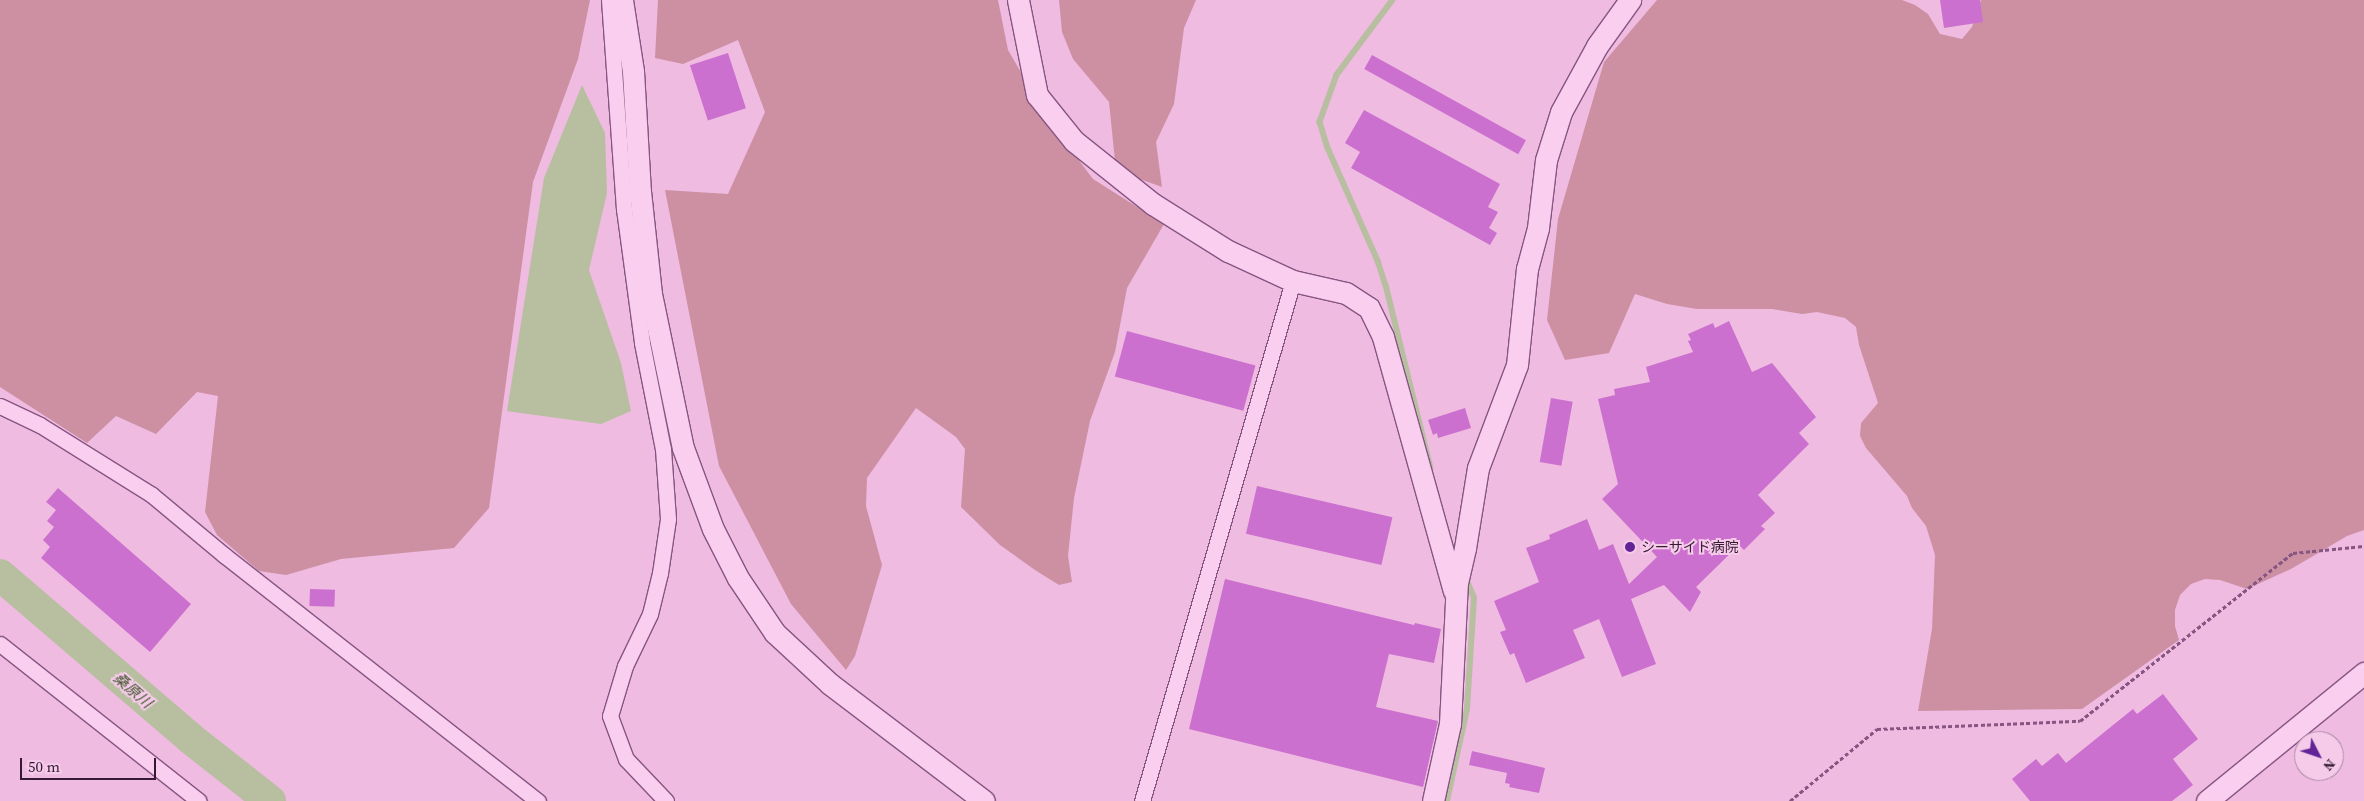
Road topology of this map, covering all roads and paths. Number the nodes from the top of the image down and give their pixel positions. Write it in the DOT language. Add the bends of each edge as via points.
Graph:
graph roads {
  1 [pos="609,0"];
  2 [pos="622,0"];
  3 [pos="1018,0"];
  4 [pos="1630,0"];
  5 [pos="1293,281"];
  6 [pos="0,406"];
  7 [pos="2364,546"];
  8 [pos="1457,591"];
  9 [pos="0,644"];
  10 [pos="2364,673"];
  11 [pos="199,801"];
  12 [pos="538,801"];
  13 [pos="666,801"];
  14 [pos="984,801"];
  15 [pos="1142,801"];
  16 [pos="1433,801"];
  17 [pos="1790,801"];
  18 [pos="2207,801"];
  1 -- 13 [label="street" via="624,209 642,343 663,449 668,519 650,614 625,666 610,716 626,759"];
  2 -- 14 [label="street" via="633,71 640,191 651,294 683,448 713,529 738,578 775,633 830,684"];
  3 -- 5 [label="street" via="1037,95 1074,141 1153,204 1228,251"];
  4 -- 8 [label="street" via="1597,46 1561,112 1546,160 1538,228 1527,269 1517,364 1478,468"];
  5 -- 8 [label="street" via="1346,293 1369,308 1383,337"];
  5 -- 15 [label="street"];
  6 -- 12 [label="street" via="40,425 152,495"];
  7 -- 17 [label="path" via="2293,553 2080,721 1877,729"];
  8 -- 16 [label="street" via="1450,724"];
  9 -- 11 [label="street"];
  10 -- 18 [label="street"];
}
